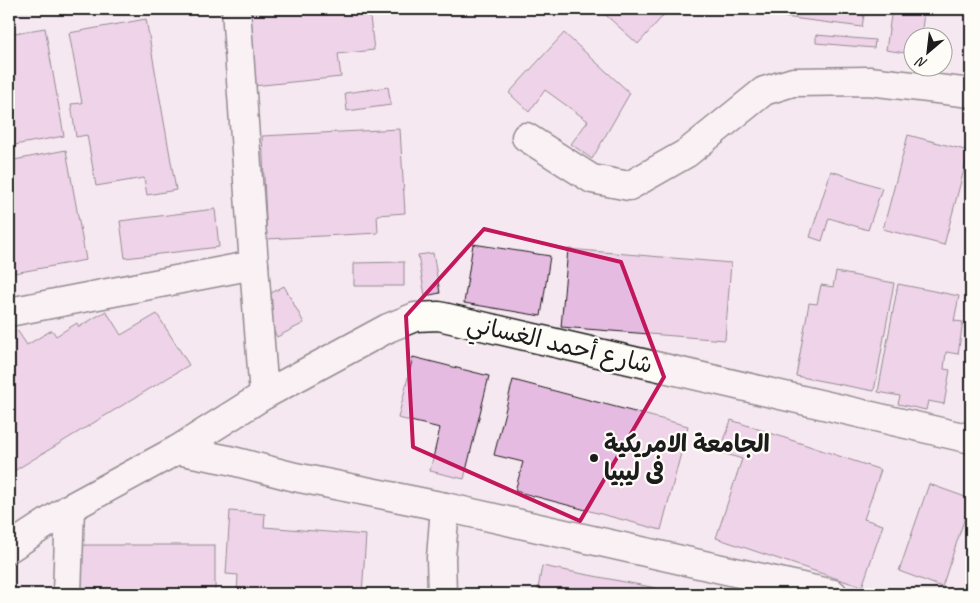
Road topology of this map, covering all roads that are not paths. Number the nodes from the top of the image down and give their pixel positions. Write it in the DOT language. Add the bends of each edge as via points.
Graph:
graph roads {
  1 [pos="236,9"];
  2 [pos="971,93"];
  3 [pos="526,137"];
  4 [pos="254,265"];
  5 [pos="9,312"];
  6 [pos="264,395"];
  7 [pos="971,438"];
  8 [pos="177,450"];
  9 [pos="445,507"];
  10 [pos="70,508"];
  11 [pos="9,548"];
  12 [pos="67,594"];
  13 [pos="442,594"];
  14 [pos="833,594"];
  1 -- 4 [label="street"];
  2 -- 3 [label="street" via="869,81 793,82 764,91 687,153 629,186 592,180"];
  4 -- 5 [label="street"];
  4 -- 6 [label="street"];
  6 -- 7 [label="street, شارع أحمد الغساني" via="388,328 415,317 439,316"];
  6 -- 8 [label="street, شارع أحمد الغساني"];
  8 -- 9 [label="street"];
  8 -- 10 [label="street, شارع أحمد الغساني"];
  9 -- 13 [label="street"];
  9 -- 14 [label="street"];
  10 -- 11 [label="street, شارع أحمد الغساني"];
  10 -- 12 [label="street"];
}
